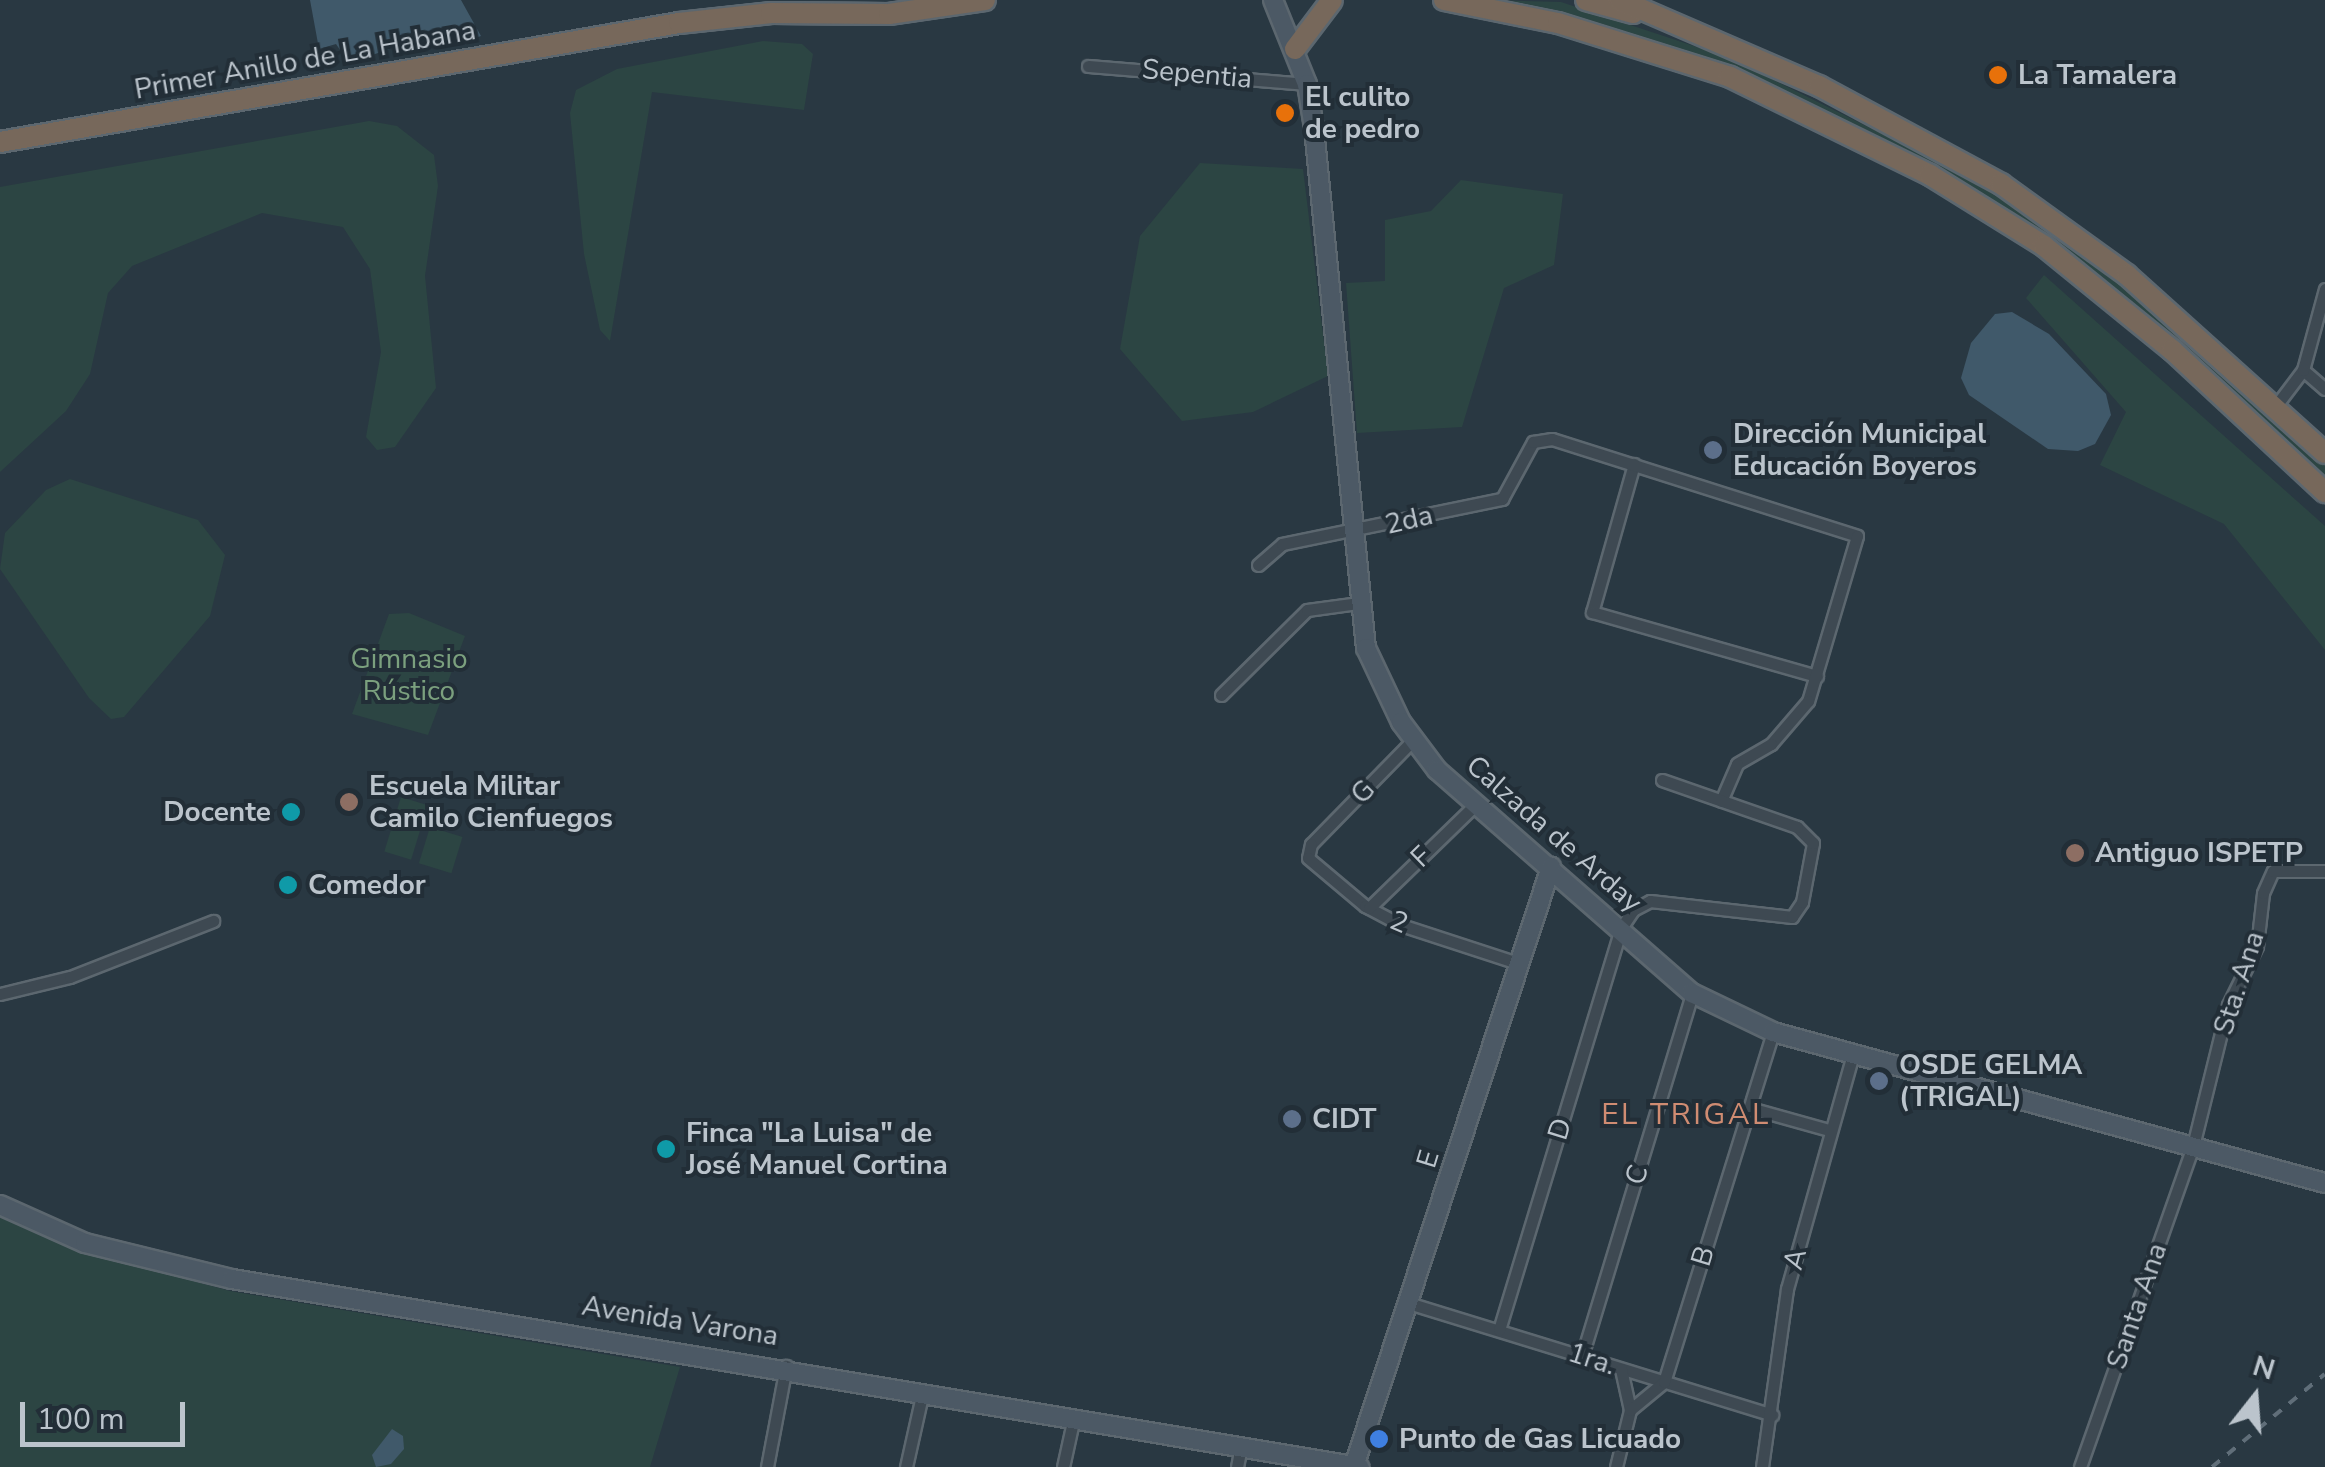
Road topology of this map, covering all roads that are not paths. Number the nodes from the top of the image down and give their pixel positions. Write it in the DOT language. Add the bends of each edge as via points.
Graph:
graph roads {
  1 [pos="784,0"];
  2 [pos="984,0"];
  3 [pos="1273,0"];
  4 [pos="1332,0"];
  5 [pos="1444,0"];
  6 [pos="1586,0"];
  7 [pos="1620,0"];
  8 [pos="831,7"];
  9 [pos="679,22"];
  10 [pos="1668,23"];
  11 [pos="1295,48"];
  12 [pos="1088,66"];
  13 [pos="1307,84"];
  14 [pos="0,142"];
  15 [pos="2325,288"];
  16 [pos="2319,331"];
  17 [pos="2304,370"];
  18 [pos="2325,388"];
  19 [pos="2275,407"];
  20 [pos="2325,453"];
  21 [pos="1634,464"];
  22 [pos="2325,492"];
  23 [pos="1352,533"];
  24 [pos="1258,565"];
  25 [pos="1358,603"];
  26 [pos="1818,676"];
  27 [pos="1221,695"];
  28 [pos="1414,739"];
  29 [pos="1662,780"];
  30 [pos="1721,801"];
  31 [pos="1474,806"];
  32 [pos="1311,844"];
  33 [pos="1550,868"];
  34 [pos="2325,872"];
  35 [pos="1369,908"];
  36 [pos="212,921"];
  37 [pos="1621,928"];
  38 [pos="1520,964"];
  39 [pos="1692,993"];
  40 [pos="0,994"];
  41 [pos="1773,1032"];
  42 [pos="1852,1057"];
  43 [pos="1750,1108"];
  44 [pos="1829,1130"];
  45 [pos="2193,1146"];
  46 [pos="2325,1184"];
  47 [pos="0,1205"];
  48 [pos="1412,1304"];
  49 [pos="1498,1330"];
  50 [pos="1582,1356"];
  51 [pos="786,1366"];
  52 [pos="1620,1368"];
  53 [pos="1664,1382"];
  54 [pos="923,1390"];
  55 [pos="1630,1410"];
  56 [pos="1772,1415"];
  57 [pos="1074,1417"];
  58 [pos="1241,1446"];
  59 [pos="1356,1466"];
  60 [pos="767,1467"];
  61 [pos="906,1467"];
  62 [pos="1063,1467"];
  63 [pos="1237,1467"];
  64 [pos="1616,1467"];
  65 [pos="1762,1467"];
  66 [pos="2080,1467"];
  1 -- 9 [label="highway, Primer Anillo de La Habana"];
  2 -- 8 [label="highway, Primer Anillo de La Habana" via="889,14"];
  3 -- 11 [label="street, Calzada de Arday"];
  4 -- 11 [label="highway"];
  5 -- 22 [label="highway" via="1558,23 1745,84 1990,208 2172,350"];
  6 -- 10 [label="highway"];
  7 -- 10 [label="highway"];
  8 -- 9 [label="highway, Primer Anillo de La Habana"];
  9 -- 14 [label="highway, Primer Anillo de La Habana"];
  10 -- 19 [label="highway" via="1819,86 2002,184 2127,275"];
  11 -- 13 [label="street, Calzada de Arday"];
  12 -- 13 [label="street, Sepentia"];
  13 -- 23 [label="street, Calzada de Arday"];
  15 -- 16 [label="street"];
  16 -- 17 [label="street"];
  17 -- 18 [label="street"];
  17 -- 19 [label="street"];
  19 -- 20 [label="highway"];
  21 -- 23 [label="street, 2da" via="1552,438 1533,442 1502,499"];
  21 -- 26 [label="street" via="1857,536"];
  21 -- 26 [label="street" via="1592,612"];
  23 -- 24 [label="street, 2da" via="1282,544"];
  23 -- 25 [label="street, Calzada de Arday"];
  25 -- 27 [label="street" via="1307,610"];
  25 -- 28 [label="street, Calzada de Arday" via="1366,648"];
  26 -- 30 [label="street" via="1798,720 1737,764"];
  28 -- 31 [label="street, Calzada de Arday"];
  28 -- 32 [label="street, G"];
  29 -- 30 [label="street"];
  30 -- 37 [label="street" via="1797,827 1813,843 1802,902 1792,917 1650,901"];
  31 -- 33 [label="street, Calzada de Arday"];
  31 -- 35 [label="street, F"];
  32 -- 35 [label="street, 2" via="1311,863"];
  33 -- 37 [label="street, Calzada de Arday"];
  33 -- 38 [label="street, E"];
  34 -- 45 [label="street, Sta. Ana" via="2273,871 2263,893 2258,946 2228,1004"];
  35 -- 38 [label="street, 2"];
  36 -- 40 [label="street" via="70,978"];
  37 -- 39 [label="street, Calzada de Arday"];
  37 -- 49 [label="street, D"];
  38 -- 48 [label="street, E"];
  39 -- 41 [label="street, Calzada de Arday"];
  39 -- 50 [label="street, C"];
  41 -- 42 [label="street, Calzada de Arday"];
  41 -- 43 [label="street, B"];
  42 -- 44 [label="street, A"];
  42 -- 45 [label="street, Calzada de Arday"];
  43 -- 44 [label="street"];
  43 -- 53 [label="street, B"];
  44 -- 56 [label="street, A" via="1787,1289"];
  45 -- 46 [label="street, Calzada de Arday"];
  45 -- 66 [label="street, Santa Ana"];
  47 -- 51 [label="street, Avenida Varona" via="85,1243 172,1267"];
  48 -- 49 [label="street, 1ra."];
  48 -- 59 [label="street, E"];
  49 -- 50 [label="street, 1ra."];
  50 -- 52 [label="street, 1ra."];
  51 -- 54 [label="street, Avenida Varona"];
  51 -- 60 [label="street"];
  52 -- 53 [label="street, 1ra."];
  52 -- 55 [label="street"];
  53 -- 55 [label="street"];
  53 -- 56 [label="street, 1ra."];
  54 -- 57 [label="street, Avenida Varona"];
  54 -- 61 [label="street"];
  55 -- 64 [label="street"];
  56 -- 65 [label="street, A"];
  57 -- 58 [label="street, Avenida Varona"];
  57 -- 62 [label="street"];
  58 -- 59 [label="street, Avenida Varona"];
  58 -- 63 [label="street"];
}
